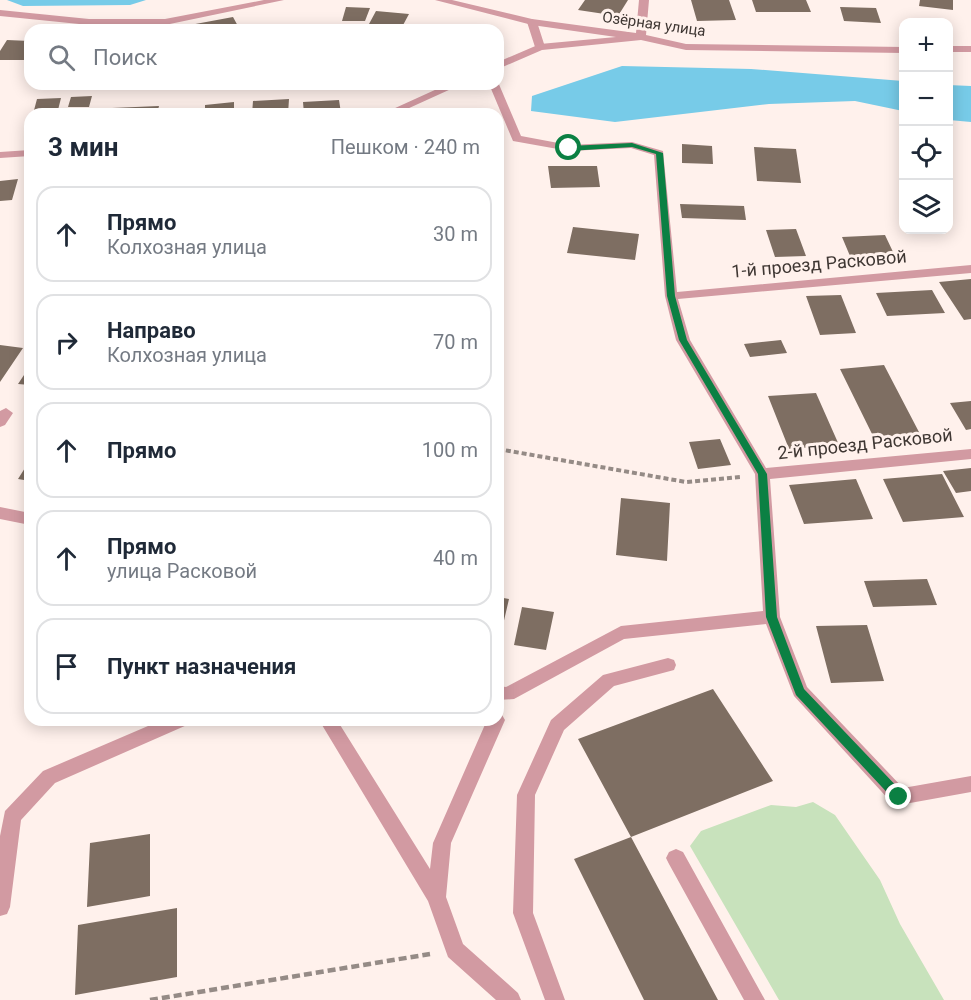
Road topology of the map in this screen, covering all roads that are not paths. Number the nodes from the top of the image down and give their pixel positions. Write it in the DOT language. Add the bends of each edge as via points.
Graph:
graph roads {
  1 [pos="279,0"];
  2 [pos="440,0"];
  3 [pos="644,0"];
  4 [pos="0,13"];
  5 [pos="532,22"];
  6 [pos="641,37"];
  7 [pos="540,47"];
  8 [pos="953,49"];
  9 [pos="971,49"];
  10 [pos="899,50"];
  11 [pos="504,63"];
  12 [pos="443,90"];
  13 [pos="497,90"];
  14 [pos="401,108"];
  15 [pos="24,153"];
  16 [pos="0,155"];
  17 [pos="971,268"];
  18 [pos="671,296"];
  19 [pos="971,454"];
  20 [pos="762,474"];
  21 [pos="0,513"];
  22 [pos="24,518"];
  23 [pos="772,617"];
  24 [pos="668,665"];
  25 [pos="504,692"];
  26 [pos="167,726"];
  27 [pos="332,726"];
  28 [pos="493,726"];
  29 [pos="971,784"];
  30 [pos="676,858"];
  31 [pos="436,897"];
  32 [pos="0,907"];
  33 [pos="511,1000"];
  34 [pos="555,1000"];
  35 [pos="755,1000"];
  1 -- 4 [label="street" via="165,22 78,21"];
  2 -- 5 [label="street, Озёрная улица"];
  3 -- 6 [label="street"];
  5 -- 6 [label="street, Озёрная улица"];
  5 -- 7 [label="street"];
  6 -- 7 [label="street"];
  6 -- 10 [label="street, Озёрная улица" via="687,47"];
  7 -- 11 [label="street"];
  8 -- 9 [label="street"];
  12 -- 14 [label="street"];
  13 -- 18 [label="street" via="517,139 569,148 632,145 659,153"];
  15 -- 16 [label="street"];
  17 -- 18 [label="street, 1-й проезд Расковой"];
  18 -- 20 [label="street" via="683,340"];
  19 -- 20 [label="street, 2-й проезд Расковой"];
  20 -- 23 [label="street"];
  21 -- 22 [label="street"];
  23 -- 25 [label="street" via="621,633"];
  23 -- 29 [label="street" via="800,691 899,797"];
  24 -- 34 [label="street" via="609,680 557,725 526,795 524,913"];
  26 -- 32 [label="street" via="49,777 12,817"];
  27 -- 31 [label="street"];
  28 -- 31 [label="street" via="442,843"];
  30 -- 35 [label="street"];
  31 -- 33 [label="street" via="455,950"];
}
